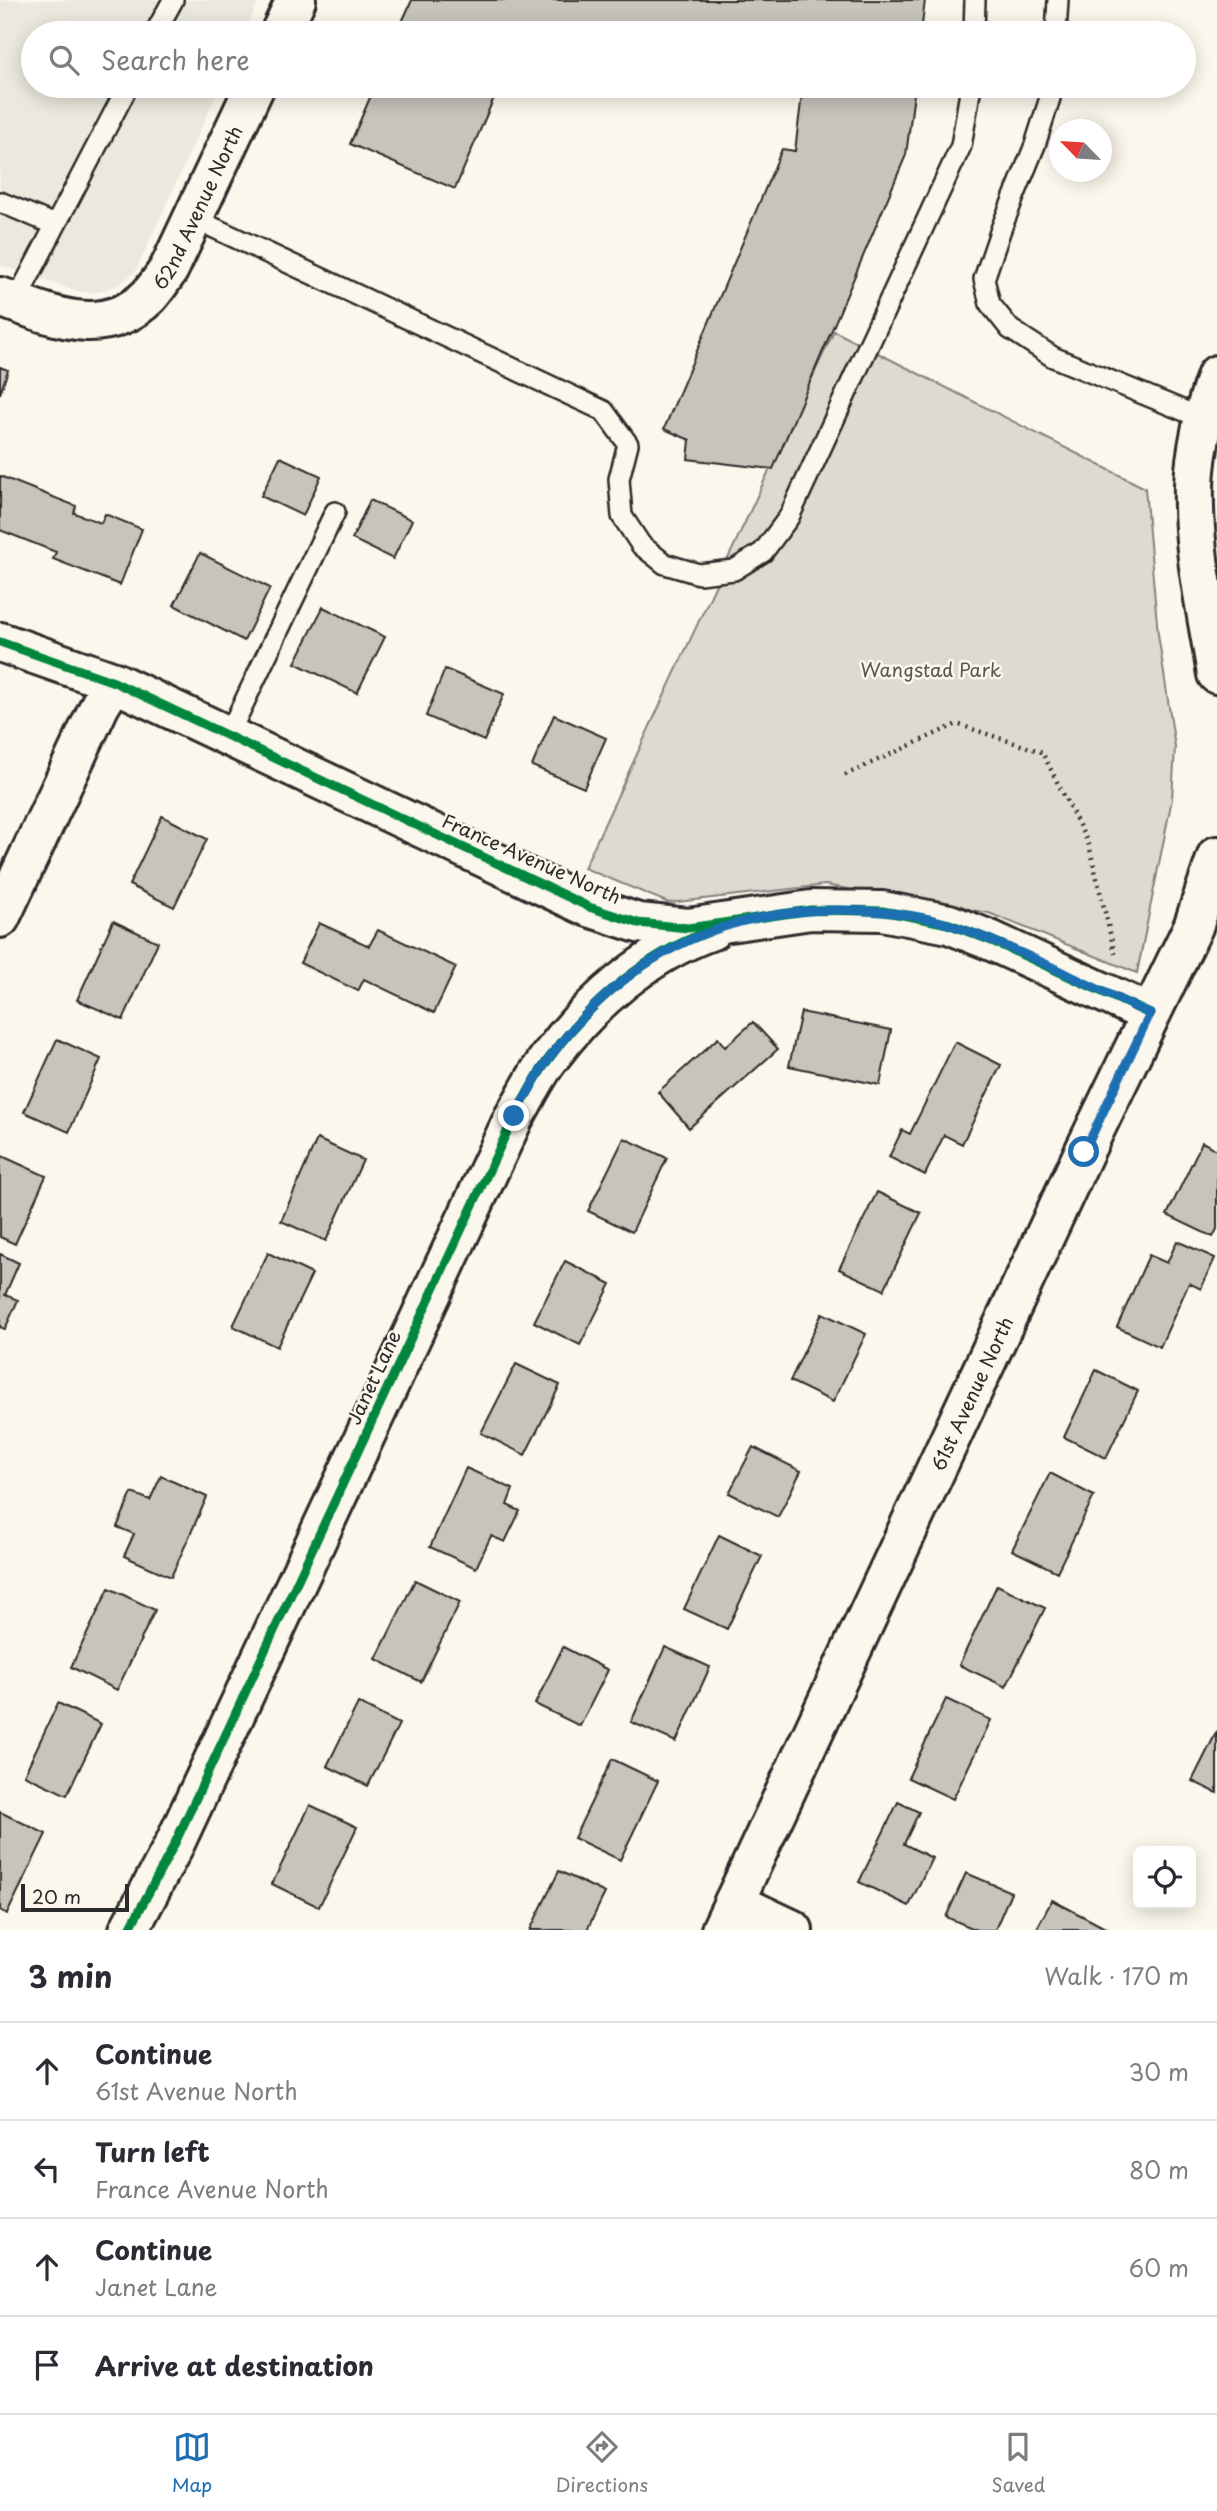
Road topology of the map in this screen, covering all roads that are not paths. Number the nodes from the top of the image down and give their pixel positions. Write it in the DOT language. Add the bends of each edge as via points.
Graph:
graph roads {
  1 [pos="173,0"];
  2 [pos="296,0"];
  3 [pos="975,0"];
  4 [pos="1058,0"];
  5 [pos="162,21"];
  6 [pos="286,21"];
  7 [pos="974,21"];
  8 [pos="1057,21"];
  9 [pos="122,98"];
  10 [pos="248,98"];
  11 [pos="969,98"];
  12 [pos="1050,98"];
  13 [pos="0,202"];
  14 [pos="193,218"];
  15 [pos="55,225"];
  16 [pos="8,300"];
  17 [pos="1217,375"];
  18 [pos="1204,419"];
  19 [pos="335,512"];
  20 [pos="0,642"];
  21 [pos="1217,674"];
  22 [pos="114,682"];
  23 [pos="228,736"];
  24 [pos="1217,856"];
  25 [pos="0,918"];
  26 [pos="740,920"];
  27 [pos="1150,1014"];
  28 [pos="727,1916"];
  29 [pos="129,1930"];
  30 [pos="793,1930"];
  1 -- 5 [label="lane"];
  2 -- 6 [label="street"];
  3 -- 7 [label="lane"];
  4 -- 8 [label="lane"];
  9 -- 15 [label="lane"];
  10 -- 14 [label="street, 62nd Avenue North"];
  11 -- 14 [label="lane" via="961,146 789,517 763,552 734,570 699,574 665,564 641,545 622,516 619,479 628,443 604,411"];
  12 -- 18 [label="lane" via="984,279 990,304 1010,329 1053,357"];
  13 -- 15 [label="lane"];
  14 -- 16 [label="street, 62nd Avenue North" via="169,269 149,296 122,316 90,322 60,319"];
  15 -- 16 [label="lane"];
  17 -- 18 [label="street"];
  18 -- 21 [label="street" via="1194,485 1198,562"];
  19 -- 23 [label="lane"];
  20 -- 22 [label="street, France Avenue North"];
  22 -- 23 [label="street, France Avenue North"];
  22 -- 25 [label="street"];
  23 -- 26 [label="street, France Avenue North" via="589,907 638,923 688,928"];
  24 -- 27 [label="street, 61st Avenue North" via="1194,927"];
  26 -- 27 [label="street, France Avenue North" via="811,910 882,911 949,924"];
  26 -- 29 [label="street, Janet Lane" via="692,937 647,963 593,1006 542,1069 514,1116 181,1830"];
  27 -- 28 [label="street, 61st Avenue North"];
  28 -- 30 [label="street"];
}
